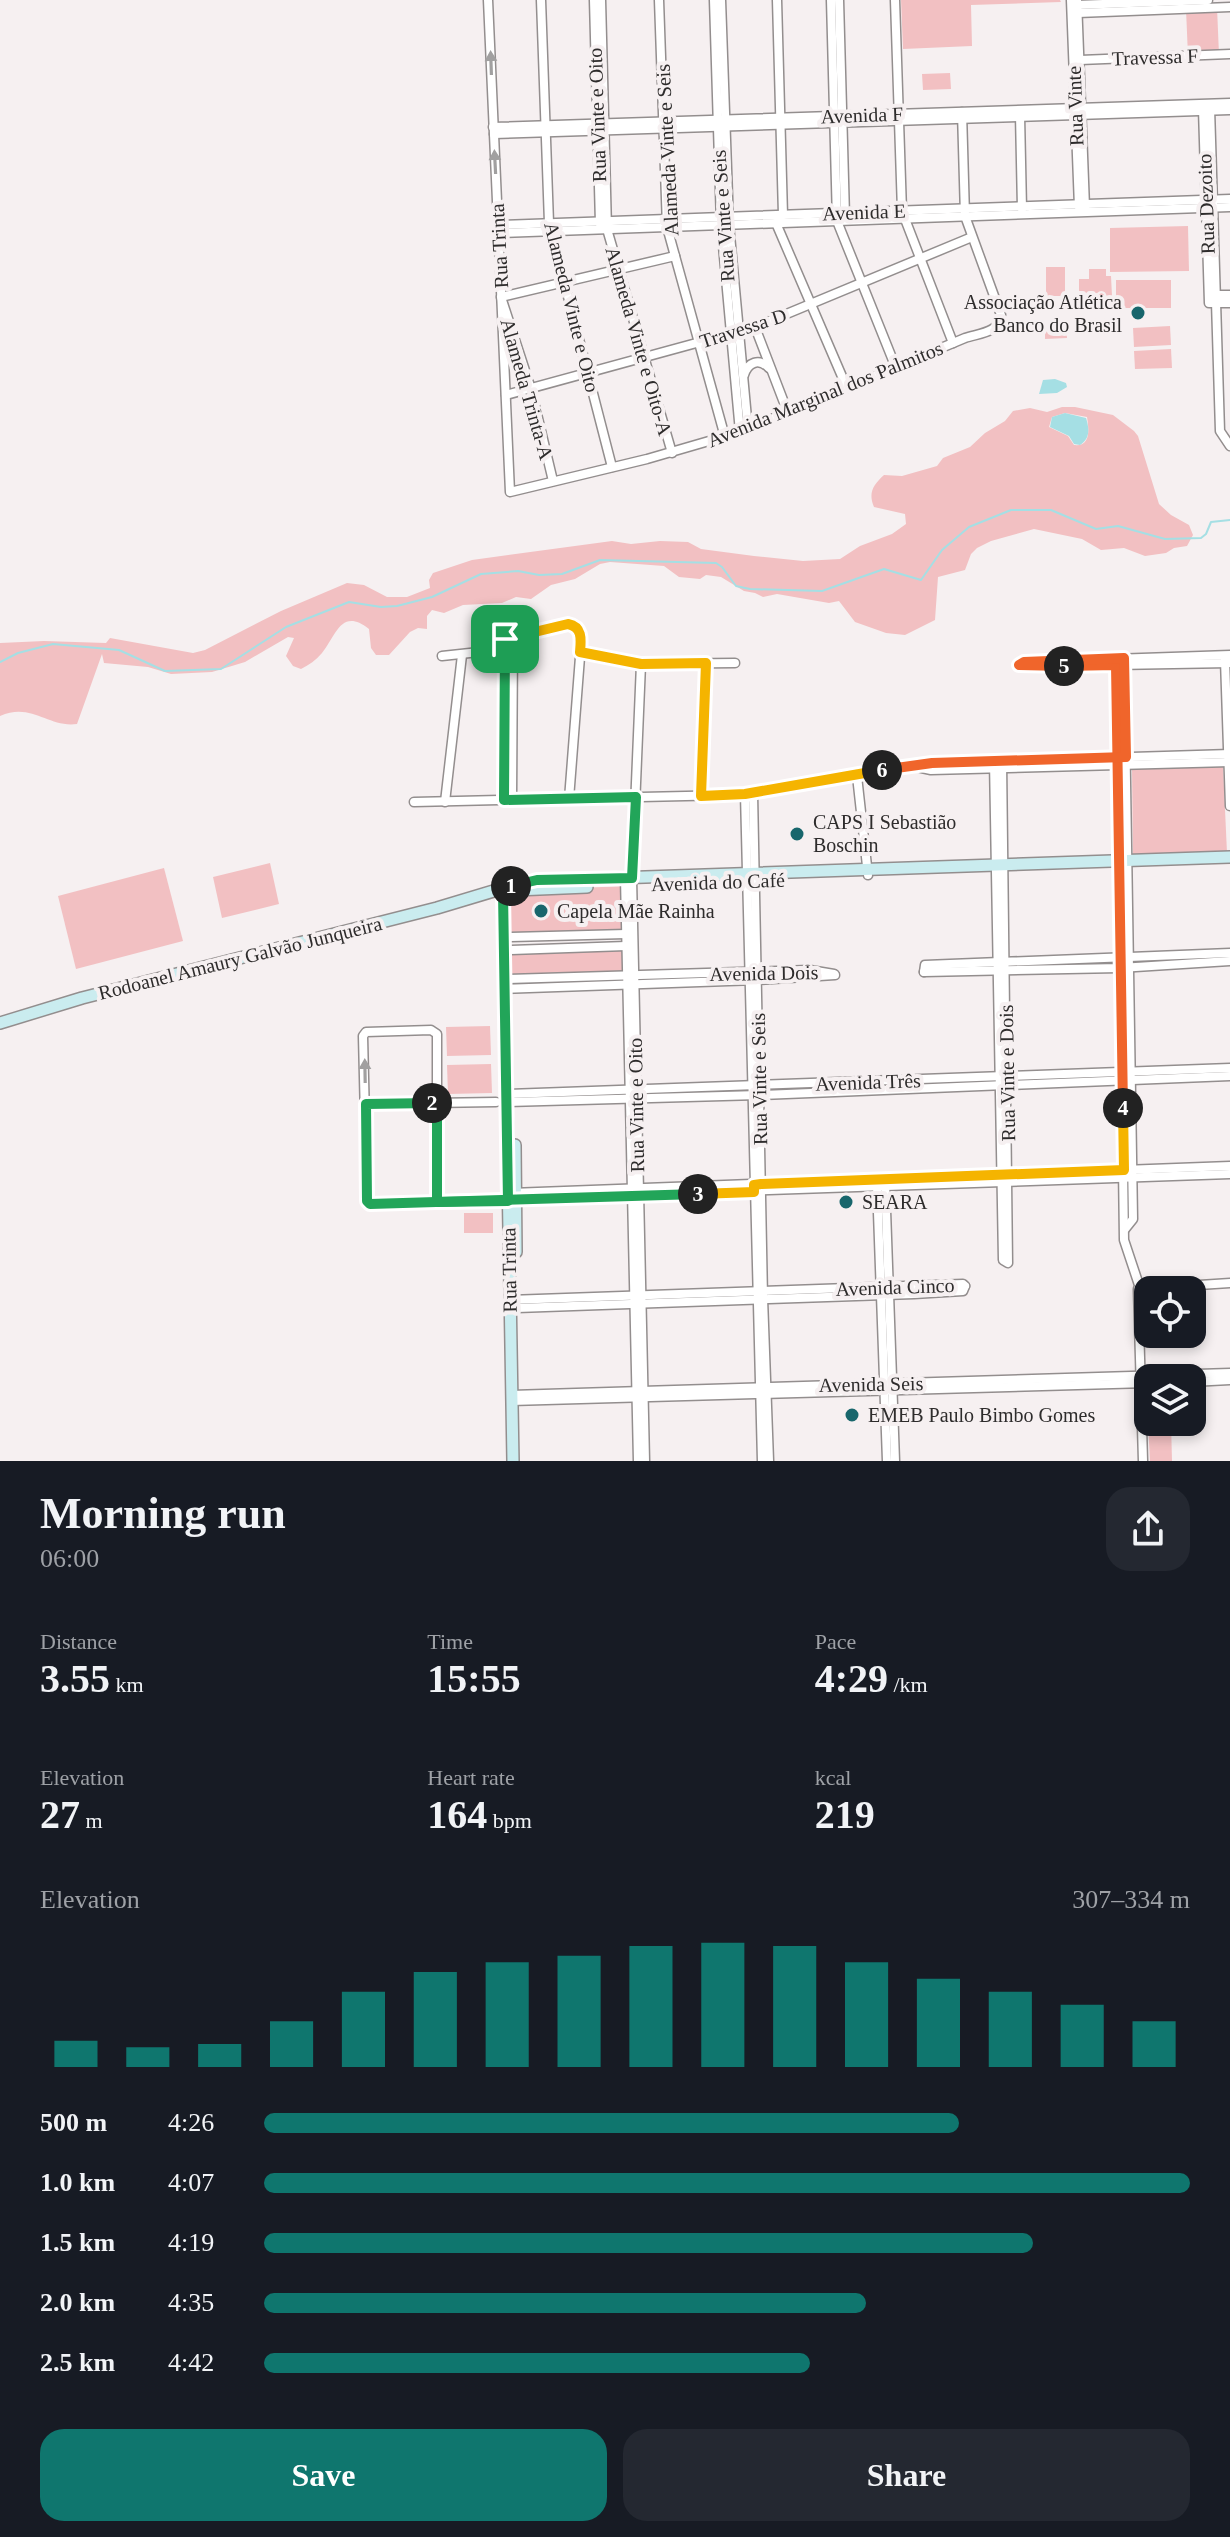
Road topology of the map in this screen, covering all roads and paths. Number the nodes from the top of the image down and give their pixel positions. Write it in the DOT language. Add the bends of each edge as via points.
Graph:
graph roads {
  1 [pos="488,0"];
  2 [pos="541,0"];
  3 [pos="594,0"];
  4 [pos="601,0"];
  5 [pos="659,0"];
  6 [pos="714,0"];
  7 [pos="721,0"];
  8 [pos="777,0"];
  9 [pos="831,0"];
  10 [pos="839,0"];
  11 [pos="895,0"];
  12 [pos="1208,0"];
  13 [pos="1076,4"];
  14 [pos="1196,4"];
  15 [pos="1230,7"];
  16 [pos="1230,54"];
  17 [pos="1080,60"];
  18 [pos="1230,103"];
  19 [pos="1207,107"];
  20 [pos="1230,110"];
  21 [pos="1079,112"];
  22 [pos="1020,114"];
  23 [pos="959,116"];
  24 [pos="899,118"];
  25 [pos="839,119"];
  26 [pos="781,121"];
  27 [pos="721,123"];
  28 [pos="664,125"];
  29 [pos="601,127"];
  30 [pos="546,129"];
  31 [pos="493,130"];
  32 [pos="1230,199"];
  33 [pos="1210,204"];
  34 [pos="1230,207"];
  35 [pos="1082,208"];
  36 [pos="1022,210"];
  37 [pos="962,212"];
  38 [pos="783,215"];
  39 [pos="904,215"];
  40 [pos="841,217"];
  41 [pos="725,221"];
  42 [pos="667,223"];
  43 [pos="776,223"];
  44 [pos="603,225"];
  45 [pos="550,227"];
  46 [pos="498,229"];
  47 [pos="972,237"];
  48 [pos="675,256"];
  49 [pos="920,258"];
  50 [pos="619,269"];
  51 [pos="564,282"];
  52 [pos="861,283"];
  53 [pos="1230,295"];
  54 [pos="501,297"];
  55 [pos="1212,299"];
  56 [pos="1230,303"];
  57 [pos="811,304"];
  58 [pos="755,327"];
  59 [pos="736,333"];
  60 [pos="699,343"];
  61 [pos="953,343"];
  62 [pos="644,358"];
  63 [pos="896,368"];
  64 [pos="588,373"];
  65 [pos="772,373"];
  66 [pos="744,388"];
  67 [pos="847,388"];
  68 [pos="531,389"];
  69 [pos="1230,394"];
  70 [pos="506,395"];
  71 [pos="1220,398"];
  72 [pos="1230,401"];
  73 [pos="788,413"];
  74 [pos="744,430"];
  75 [pos="725,437"];
  76 [pos="1230,446"];
  77 [pos="672,453"];
  78 [pos="612,467"];
  79 [pos="553,481"];
  80 [pos="510,492"];
  81 [pos="509,639"];
  82 [pos="580,652"];
  83 [pos="462,655"];
  84 [pos="442,656"];
  85 [pos="1227,659"];
  86 [pos="1120,662"];
  87 [pos="706,663"];
  88 [pos="735,663"];
  89 [pos="641,664"];
  90 [pos="1229,758"];
  91 [pos="1122,761"];
  92 [pos="998,765"];
  93 [pos="857,776"];
  94 [pos="749,793"];
  95 [pos="701,796"];
  96 [pos="636,797"];
  97 [pos="569,799"];
  98 [pos="508,800"];
  99 [pos="414,802"];
  100 [pos="445,802"];
  101 [pos="1230,806"];
  102 [pos="1230,860"];
  103 [pos="1124,863"];
  104 [pos="1001,867"];
  105 [pos="868,872"];
  106 [pos="752,877"];
  107 [pos="629,882"];
  108 [pos="507,889"];
  109 [pos="480,895"];
  110 [pos="626,934"];
  111 [pos="511,937"];
  112 [pos="626,946"];
  113 [pos="511,950"];
  114 [pos="1230,953"];
  115 [pos="1230,961"];
  116 [pos="1124,963"];
  117 [pos="1001,967"];
  118 [pos="753,976"];
  119 [pos="629,980"];
  120 [pos="508,984"];
  121 [pos="0,1023"];
  122 [pos="1230,1068"];
  123 [pos="1230,1076"];
  124 [pos="1127,1077"];
  125 [pos="1003,1081"];
  126 [pos="755,1091"];
  127 [pos="632,1095"];
  128 [pos="507,1099"];
  129 [pos="437,1103"];
  130 [pos="366,1104"];
  131 [pos="1230,1166"];
  132 [pos="1128,1174"];
  133 [pos="1230,1174"];
  134 [pos="1005,1179"];
  135 [pos="881,1184"];
  136 [pos="757,1188"];
  137 [pos="634,1192"];
  138 [pos="512,1197"];
  139 [pos="437,1202"];
  140 [pos="1135,1276"];
  141 [pos="1230,1283"];
  142 [pos="1206,1284"];
  143 [pos="884,1291"];
  144 [pos="760,1295"];
  145 [pos="636,1299"];
  146 [pos="513,1304"];
  147 [pos="1230,1373"];
  148 [pos="1206,1375"];
  149 [pos="1230,1380"];
  150 [pos="1134,1381"];
  151 [pos="1206,1381"];
  152 [pos="888,1387"];
  153 [pos="762,1391"];
  154 [pos="639,1395"];
  155 [pos="511,1398"];
  156 [pos="1143,1436"];
  157 [pos="513,1461"];
  158 [pos="638,1461"];
  159 [pos="645,1461"];
  160 [pos="762,1461"];
  161 [pos="769,1461"];
  162 [pos="887,1461"];
  163 [pos="895,1461"];
  164 [pos="1143,1461"];
  31 -- 1 [label="street, Rua Trinta, one-way"];
  2 -- 30 [label="street, Alameda Vinte e Oito"];
  3 -- 29 [label="street, Rua Vinte e Oito"];
  4 -- 29 [label="street, Rua Vinte e Oito"];
  5 -- 28 [label="street, Alameda Vinte e Seis"];
  6 -- 27 [label="street, Rua Vinte e Seis"];
  7 -- 27 [label="street, Rua Vinte e Seis"];
  8 -- 26 [label="street"];
  9 -- 25 [label="street"];
  10 -- 25 [label="street"];
  11 -- 24 [label="street"];
  12 -- 14 [label="street"];
  13 -- 14 [label="street"];
  13 -- 17 [label="street, Rua Vinte"];
  13 -- 21 [label="street, Rua Vinte"];
  14 -- 15 [label="street"];
  16 -- 17 [label="street, Travessa F"];
  17 -- 21 [label="street, Rua Vinte"];
  18 -- 19 [label="street, Avenida F"];
  19 -- 20 [label="street, Avenida F"];
  19 -- 21 [label="street, Avenida F"];
  19 -- 21 [label="street, Avenida F" via="1164,113"];
  19 -- 33 [label="street, Rua Dezoito"];
  21 -- 22 [label="street, Avenida F"];
  21 -- 35 [label="street, Rua Vinte"];
  22 -- 23 [label="street, Avenida F"];
  22 -- 36 [label="street"];
  23 -- 24 [label="street, Avenida F"];
  23 -- 37 [label="street"];
  24 -- 25 [label="street, Avenida F"];
  24 -- 39 [label="street"];
  25 -- 26 [label="street, Avenida F"];
  25 -- 40 [label="street"];
  26 -- 27 [label="street, Avenida F"];
  26 -- 38 [label="street"];
  27 -- 28 [label="street, Avenida F"];
  27 -- 41 [label="street, Rua Vinte e Seis"];
  28 -- 29 [label="street, Avenida F"];
  28 -- 42 [label="street, Alameda Vinte e Seis"];
  29 -- 30 [label="street, Avenida F"];
  29 -- 44 [label="street, Rua Vinte e Oito"];
  30 -- 31 [label="street, Avenida F"];
  30 -- 45 [label="street, Alameda Vinte e Oito"];
  46 -- 31 [label="street, Rua Trinta, one-way"];
  32 -- 33 [label="street, Avenida E"];
  33 -- 34 [label="street, Avenida E"];
  33 -- 35 [label="street, Avenida E"];
  33 -- 35 [label="street, Avenida E" via="1173,201"];
  33 -- 55 [label="street, Rua Dezoito"];
  35 -- 36 [label="street, Avenida E"];
  36 -- 37 [label="street, Avenida E"];
  37 -- 39 [label="street, Avenida E"];
  37 -- 47 [label="street"];
  38 -- 40 [label="street, Avenida E"];
  38 -- 41 [label="street, Avenida E"];
  39 -- 40 [label="street, Avenida E"];
  39 -- 49 [label="street"];
  40 -- 43 [label="street, Avenida E"];
  40 -- 52 [label="street"];
  41 -- 42 [label="street, Avenida E"];
  41 -- 43 [label="street, Avenida E"];
  41 -- 59 [label="street, Rua Vinte e Seis"];
  42 -- 44 [label="street, Avenida E"];
  42 -- 48 [label="street, Alameda Vinte e Seis"];
  43 -- 57 [label="street"];
  44 -- 45 [label="street, Avenida E"];
  44 -- 50 [label="street, Alameda Vinte e Oito-A"];
  45 -- 46 [label="street, Avenida E"];
  45 -- 51 [label="street, Alameda Vinte e Oito"];
  46 -- 54 [label="street, Rua Trinta"];
  47 -- 49 [label="street, Travessa D"];
  47 -- 61 [label="street, Avenida Marginal dos Palmitos" via="1001,315 998,326"];
  48 -- 50 [label="street"];
  48 -- 60 [label="street, Alameda Vinte e Seis"];
  49 -- 52 [label="street, Travessa D"];
  49 -- 61 [label="street"];
  50 -- 51 [label="street"];
  50 -- 62 [label="street, Alameda Vinte e Oito-A"];
  51 -- 54 [label="street"];
  51 -- 64 [label="street, Alameda Vinte e Oito"];
  52 -- 57 [label="street, Travessa D"];
  52 -- 63 [label="street"];
  53 -- 55 [label="street"];
  54 -- 68 [label="street, Alameda Trinta-A"];
  54 -- 70 [label="street, Rua Trinta"];
  55 -- 56 [label="street"];
  55 -- 71 [label="street, Rua Dezoito"];
  57 -- 58 [label="street, Travessa D"];
  57 -- 67 [label="street"];
  58 -- 59 [label="street, Travessa D"];
  58 -- 65 [label="street"];
  59 -- 60 [label="street, Travessa D"];
  59 -- 66 [label="street, Rua Vinte e Seis"];
  59 -- 74 [label="street, Rua Vinte e Seis"];
  60 -- 62 [label="street, Travessa D"];
  60 -- 75 [label="street, Alameda Vinte e Seis"];
  61 -- 63 [label="street, Avenida Marginal dos Palmitos"];
  62 -- 64 [label="street, Travessa D"];
  62 -- 77 [label="street, Alameda Vinte e Oito-A"];
  63 -- 67 [label="street, Avenida Marginal dos Palmitos"];
  64 -- 68 [label="street, Travessa D"];
  64 -- 78 [label="street, Alameda Vinte e Oito"];
  65 -- 66 [label="street" via="765,364 751,364"];
  65 -- 73 [label="street"];
  66 -- 74 [label="street, Rua Vinte e Seis"];
  67 -- 73 [label="street, Avenida Marginal dos Palmitos"];
  68 -- 70 [label="street, Travessa D"];
  68 -- 79 [label="street, Alameda Trinta-A"];
  69 -- 71 [label="street"];
  70 -- 80 [label="street, Rua Trinta"];
  71 -- 72 [label="street"];
  71 -- 76 [label="street, Rua Dezoito" via="1220,431"];
  73 -- 74 [label="street, Avenida Marginal dos Palmitos"];
  74 -- 75 [label="street, Avenida Marginal dos Palmitos"];
  75 -- 77 [label="street, Avenida Marginal dos Palmitos"];
  77 -- 78 [label="street, Avenida Marginal dos Palmitos"];
  78 -- 79 [label="street, Avenida Marginal dos Palmitos"];
  79 -- 80 [label="street, Avenida Marginal dos Palmitos"];
  81 -- 82 [label="street" via="570,624 580,632"];
  81 -- 83 [label="street"];
  81 -- 98 [label="street"];
  82 -- 89 [label="street"];
  82 -- 97 [label="street"];
  83 -- 84 [label="street"];
  83 -- 100 [label="street"];
  85 -- 86 [label="street"];
  85 -- 90 [label="street"];
  86 -- 86 [label="street" via="1024,662 1019,665 1023,667"];
  86 -- 91 [label="street"];
  87 -- 88 [label="street"];
  87 -- 89 [label="street"];
  87 -- 95 [label="street"];
  89 -- 96 [label="street, Rua Vinte e Oito"];
  90 -- 91 [label="street"];
  90 -- 101 [label="street"];
  91 -- 92 [label="street"];
  91 -- 103 [label="street"];
  92 -- 93 [label="street" via="886,769"];
  92 -- 104 [label="street, Rua Vinte e Dois"];
  93 -- 94 [label="street"];
  93 -- 105 [label="street"];
  94 -- 95 [label="street"];
  94 -- 106 [label="street, Rua Vinte e Seis"];
  95 -- 96 [label="street"];
  96 -- 97 [label="street"];
  96 -- 107 [label="street, Rua Vinte e Oito"];
  97 -- 98 [label="street"];
  98 -- 100 [label="street"];
  99 -- 100 [label="street"];
  102 -- 103 [label="main road, Avenida do Café"];
  103 -- 104 [label="main road, Avenida do Café"];
  103 -- 116 [label="street"];
  104 -- 105 [label="main road, Avenida do Café"];
  104 -- 117 [label="street, Rua Vinte e Dois"];
  105 -- 106 [label="main road, Avenida do Café"];
  106 -- 107 [label="main road, Avenida do Café"];
  106 -- 118 [label="street, Rua Vinte e Seis"];
  107 -- 108 [label="main road, Avenida do Café"];
  107 -- 110 [label="street, Rua Vinte e Oito"];
  107 -- 119 [label="street, Rua Vinte e Oito"];
  108 -- 109 [label="main road, Avenida do Café"];
  108 -- 111 [label="main road, Rua Trinta"];
  108 -- 120 [label="main road, Rua Trinta"];
  109 -- 121 [label="main road, Rodoanel Amaury Galvão Junqueira"];
  110 -- 111 [label="street"];
  110 -- 112 [label="street, Rua Vinte e Oito"];
  111 -- 113 [label="main road, Rua Trinta"];
  112 -- 113 [label="street"];
  112 -- 119 [label="street, Rua Vinte e Oito"];
  113 -- 120 [label="main road, Rua Trinta"];
  114 -- 116 [label="street"];
  115 -- 116 [label="street"];
  116 -- 117 [label="street"];
  116 -- 124 [label="street"];
  117 -- 117 [label="street" via="925,965 923,967 925,972"];
  117 -- 125 [label="street, Rua Vinte e Dois"];
  118 -- 118 [label="street, Avenida Dois" via="835,975 818,971"];
  118 -- 119 [label="street, Avenida Dois"];
  118 -- 126 [label="street, Rua Vinte e Seis"];
  119 -- 120 [label="street, Avenida Dois"];
  119 -- 127 [label="street, Rua Vinte e Oito"];
  120 -- 128 [label="main road, Rua Trinta"];
  122 -- 124 [label="street, Avenida Três"];
  123 -- 124 [label="street, Avenida Três"];
  124 -- 125 [label="street, Avenida Três"];
  124 -- 132 [label="street"];
  125 -- 126 [label="street, Avenida Três"];
  125 -- 134 [label="street, Rua Vinte e Dois"];
  126 -- 127 [label="street, Avenida Três"];
  126 -- 136 [label="street, Rua Vinte e Seis"];
  127 -- 128 [label="street, Avenida Três"];
  127 -- 137 [label="street, Rua Vinte e Oito"];
  128 -- 129 [label="street, Avenida Três"];
  128 -- 138 [label="main road, Rua Trinta"];
  129 -- 130 [label="street, Avenida Três"];
  130 -- 129 [label="street, one-way" via="363,1036 370,1030 435,1031"];
  129 -- 139 [label="street"];
  130 -- 139 [label="street" via="367,1201"];
  131 -- 132 [label="street"];
  132 -- 133 [label="street"];
  132 -- 134 [label="street"];
  132 -- 140 [label="street" via="1126,1251"];
  134 -- 134 [label="street, Rua Vinte e Dois" via="1003,1260 1008,1263"];
  134 -- 135 [label="street"];
  135 -- 136 [label="street"];
  135 -- 143 [label="street"];
  136 -- 137 [label="street"];
  136 -- 144 [label="street, Rua Vinte e Seis"];
  137 -- 138 [label="street"];
  137 -- 145 [label="street, Rua Vinte e Oito"];
  138 -- 139 [label="street"];
  138 -- 146 [label="main road, Rua Trinta"];
  141 -- 142 [label="street"];
  143 -- 143 [label="street, Avenida Cinco" via="963,1284 965,1288 963,1291"];
  143 -- 144 [label="street, Avenida Cinco"];
  143 -- 152 [label="street"];
  144 -- 145 [label="street, Avenida Cinco"];
  144 -- 153 [label="street, Rua Vinte e Seis"];
  145 -- 146 [label="street, Avenida Cinco"];
  145 -- 154 [label="street, Rua Vinte e Oito"];
  146 -- 155 [label="main road, Rua Trinta"];
  147 -- 148 [label="street, Avenida Seis"];
  149 -- 151 [label="street"];
  150 -- 152 [label="street, Avenida Seis"];
  152 -- 153 [label="street, Avenida Seis"];
  152 -- 162 [label="street"];
  152 -- 163 [label="street"];
  153 -- 154 [label="street, Avenida Seis"];
  153 -- 160 [label="street, Rua Vinte e Seis"];
  153 -- 161 [label="street, Rua Vinte e Seis"];
  154 -- 155 [label="street, Avenida Seis"];
  154 -- 158 [label="street, Rua Vinte e Oito"];
  154 -- 159 [label="street, Rua Vinte e Oito"];
  155 -- 157 [label="main road, Rua Trinta"];
  156 -- 164 [label="street"];
}
